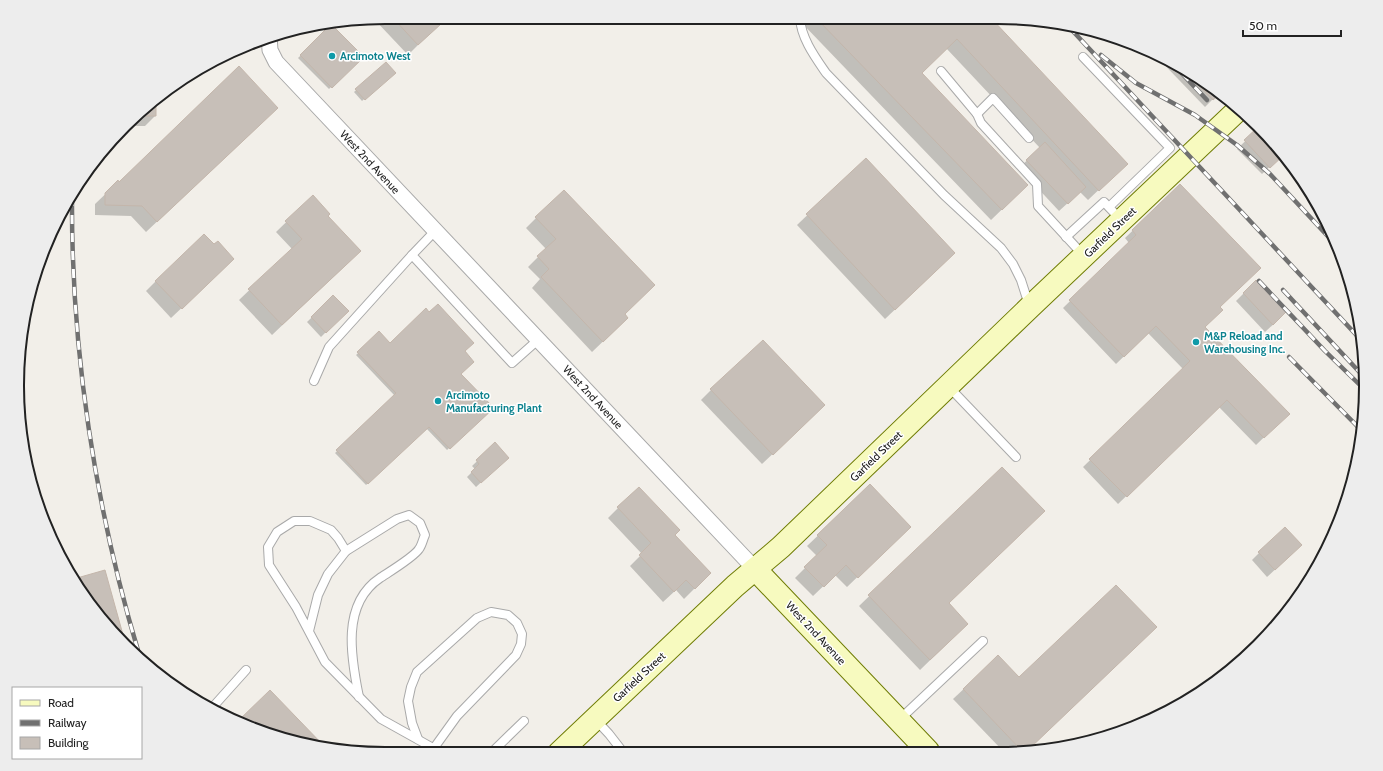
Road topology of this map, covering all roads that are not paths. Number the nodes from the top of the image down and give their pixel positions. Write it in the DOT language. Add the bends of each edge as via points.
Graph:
graph roads {
  1 [pos="802,24"];
  2 [pos="269,43"];
  3 [pos="1083,57"];
  4 [pos="941,71"];
  5 [pos="1235,113"];
  6 [pos="977,114"];
  7 [pos="1029,138"];
  8 [pos="1115,214"];
  9 [pos="435,231"];
  10 [pos="1066,237"];
  11 [pos="412,255"];
  12 [pos="1084,257"];
  13 [pos="1030,307"];
  14 [pos="538,339"];
  15 [pos="314,381"];
  16 [pos="949,386"];
  17 [pos="1016,457"];
  18 [pos="346,551"];
  19 [pos="756,569"];
  20 [pos="308,631"];
  21 [pos="983,641"];
  22 [pos="246,670"];
  23 [pos="360,698"];
  24 [pos="215,704"];
  25 [pos="595,718"];
  26 [pos="898,720"];
  27 [pos="524,721"];
  28 [pos="418,739"];
  29 [pos="429,747"];
  30 [pos="438,747"];
  31 [pos="497,747"];
  32 [pos="564,747"];
  33 [pos="619,747"];
  34 [pos="924,747"];
  1 -- 13 [label="lane" via="806,40 826,73 944,195 1001,248 1021,280"];
  2 -- 9 [label="street, West 2nd Avenue" via="276,62"];
  3 -- 8 [label="lane" via="1170,148"];
  4 -- 6 [label="lane"];
  5 -- 8 [label="street, Garfield Street" via="1189,157"];
  6 -- 7 [label="lane" via="993,98"];
  6 -- 10 [label="lane" via="981,123 1037,184 1038,206"];
  8 -- 10 [label="lane" via="1104,202"];
  8 -- 12 [label="street, Garfield Street"];
  9 -- 11 [label="lane"];
  9 -- 14 [label="street, West 2nd Avenue"];
  10 -- 12 [label="lane"];
  11 -- 14 [label="lane" via="512,363"];
  11 -- 15 [label="lane" via="329,347"];
  12 -- 13 [label="street, Garfield Street"];
  13 -- 16 [label="street, Garfield Street"];
  14 -- 19 [label="street, West 2nd Avenue"];
  16 -- 17 [label="lane"];
  16 -- 19 [label="street, Garfield Street"];
  18 -- 20 [label="lane" via="328,574 318,595"];
  18 -- 20 [label="lane" via="331,530 310,521 294,521 277,532 268,546 269,565"];
  18 -- 23 [label="lane" via="397,518 409,515 420,523 426,535 419,550 378,579 365,592 355,608 352,666"];
  19 -- 25 [label="street, Garfield Street"];
  19 -- 26 [label="street, West 2nd Avenue"];
  20 -- 23 [label="lane" via="325,662"];
  21 -- 26 [label="lane"];
  22 -- 24 [label="lane"];
  23 -- 28 [label="lane" via="381,719"];
  25 -- 32 [label="street, Garfield Street"];
  25 -- 33 [label="lane"];
  26 -- 34 [label="street, West 2nd Avenue"];
  27 -- 31 [label="lane"];
  28 -- 29 [label="lane"];
  28 -- 30 [label="lane" via="408,701 417,672 477,618 491,612 508,616 517,623 522,634 516,655 457,716"];
}
